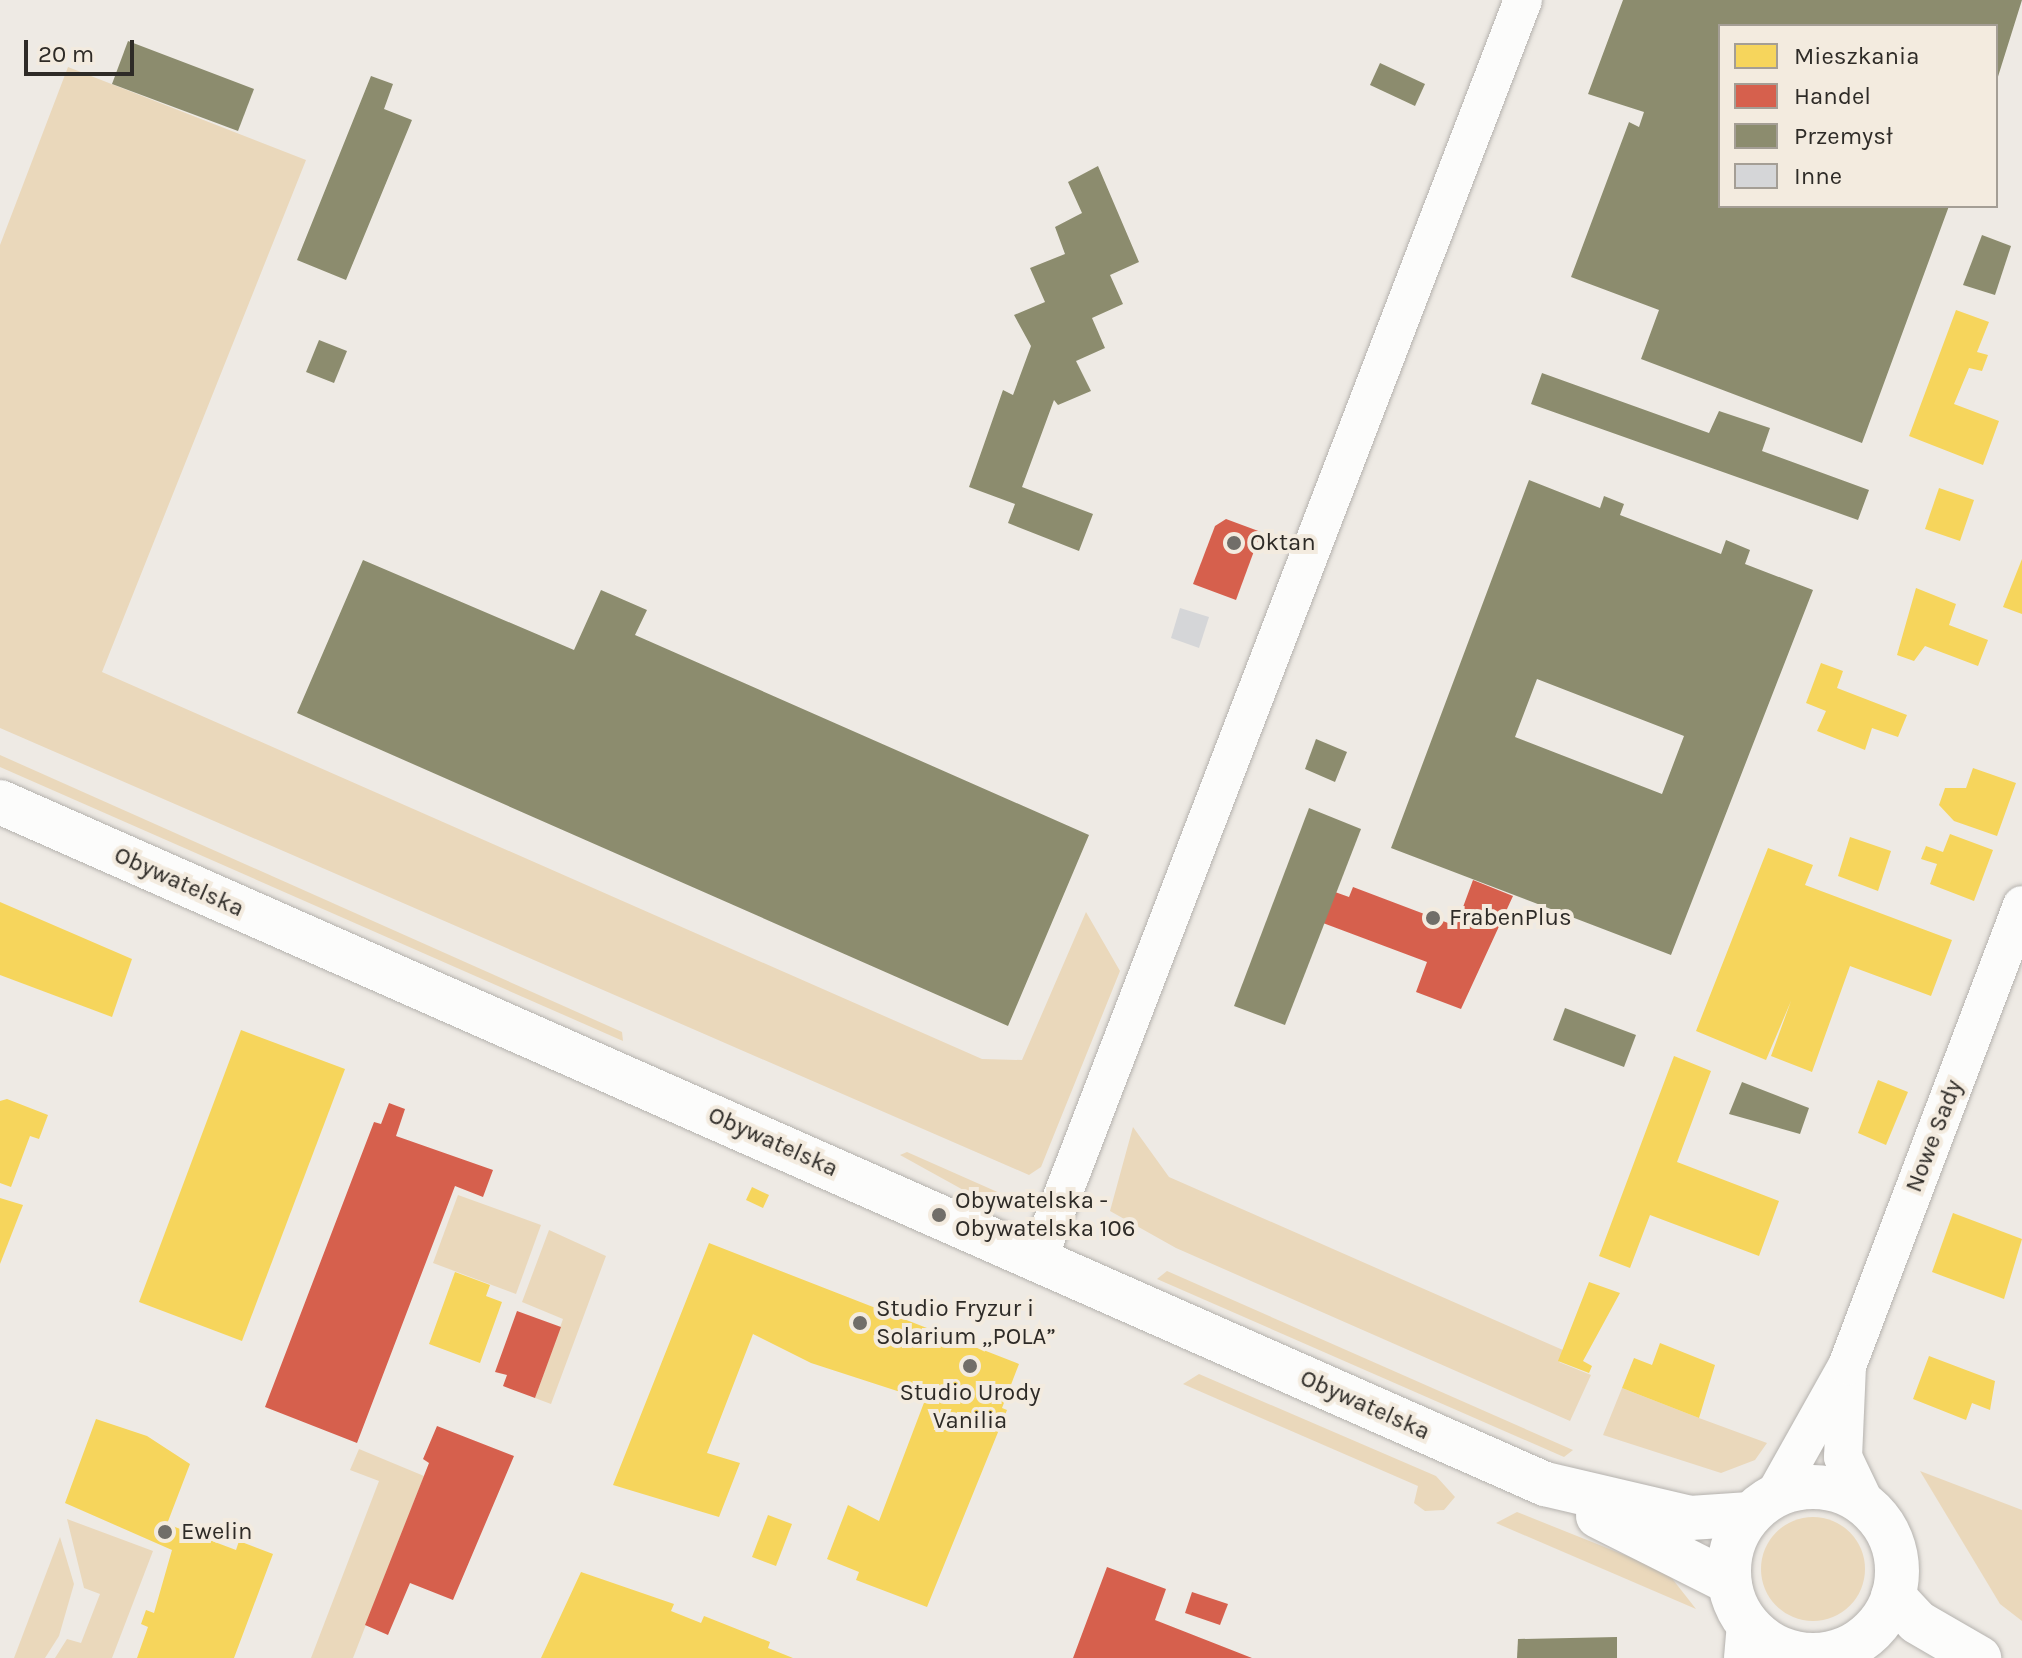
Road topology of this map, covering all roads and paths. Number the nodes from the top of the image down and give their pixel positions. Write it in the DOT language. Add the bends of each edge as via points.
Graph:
graph roads {
  1 [pos="1523,0"];
  2 [pos="0,802"];
  3 [pos="2022,905"];
  4 [pos="1038,1259"];
  5 [pos="1847,1366"];
  6 [pos="1545,1484"];
  7 [pos="1762,1505"];
  8 [pos="1867,1507"];
  9 [pos="1729,1582"];
  10 [pos="1893,1596"];
  11 [pos="1744,1640"];
  12 [pos="1854,1652"];
  13 [pos="1800,1657"];
  14 [pos="1979,1658"];
  1 -- 4 [label="street"];
  2 -- 4 [label="main road, Obywatelska"];
  3 -- 5 [label="street, Nowe Sady"];
  4 -- 6 [label="main road, Obywatelska"];
  5 -- 7 [label="street, Nowe Sady"];
  5 -- 8 [label="street, Nowe Sady" via="1843,1457"];
  6 -- 7 [label="main road, Obywatelska" via="1690,1518"];
  6 -- 9 [label="main road, Obywatelska"];
  7 -- 8 [label="main road" via="1823,1487"];
  7 -- 9 [label="main road" via="1733,1546"];
  8 -- 10 [label="main road" via="1894,1548"];
  9 -- 11 [label="main road"];
  10 -- 12 [label="main road" via="1882,1619"];
  10 -- 14 [label="main road" via="1917,1622"];
  11 -- 13 [label="main road"];
  12 -- 13 [label="main road"];
}
